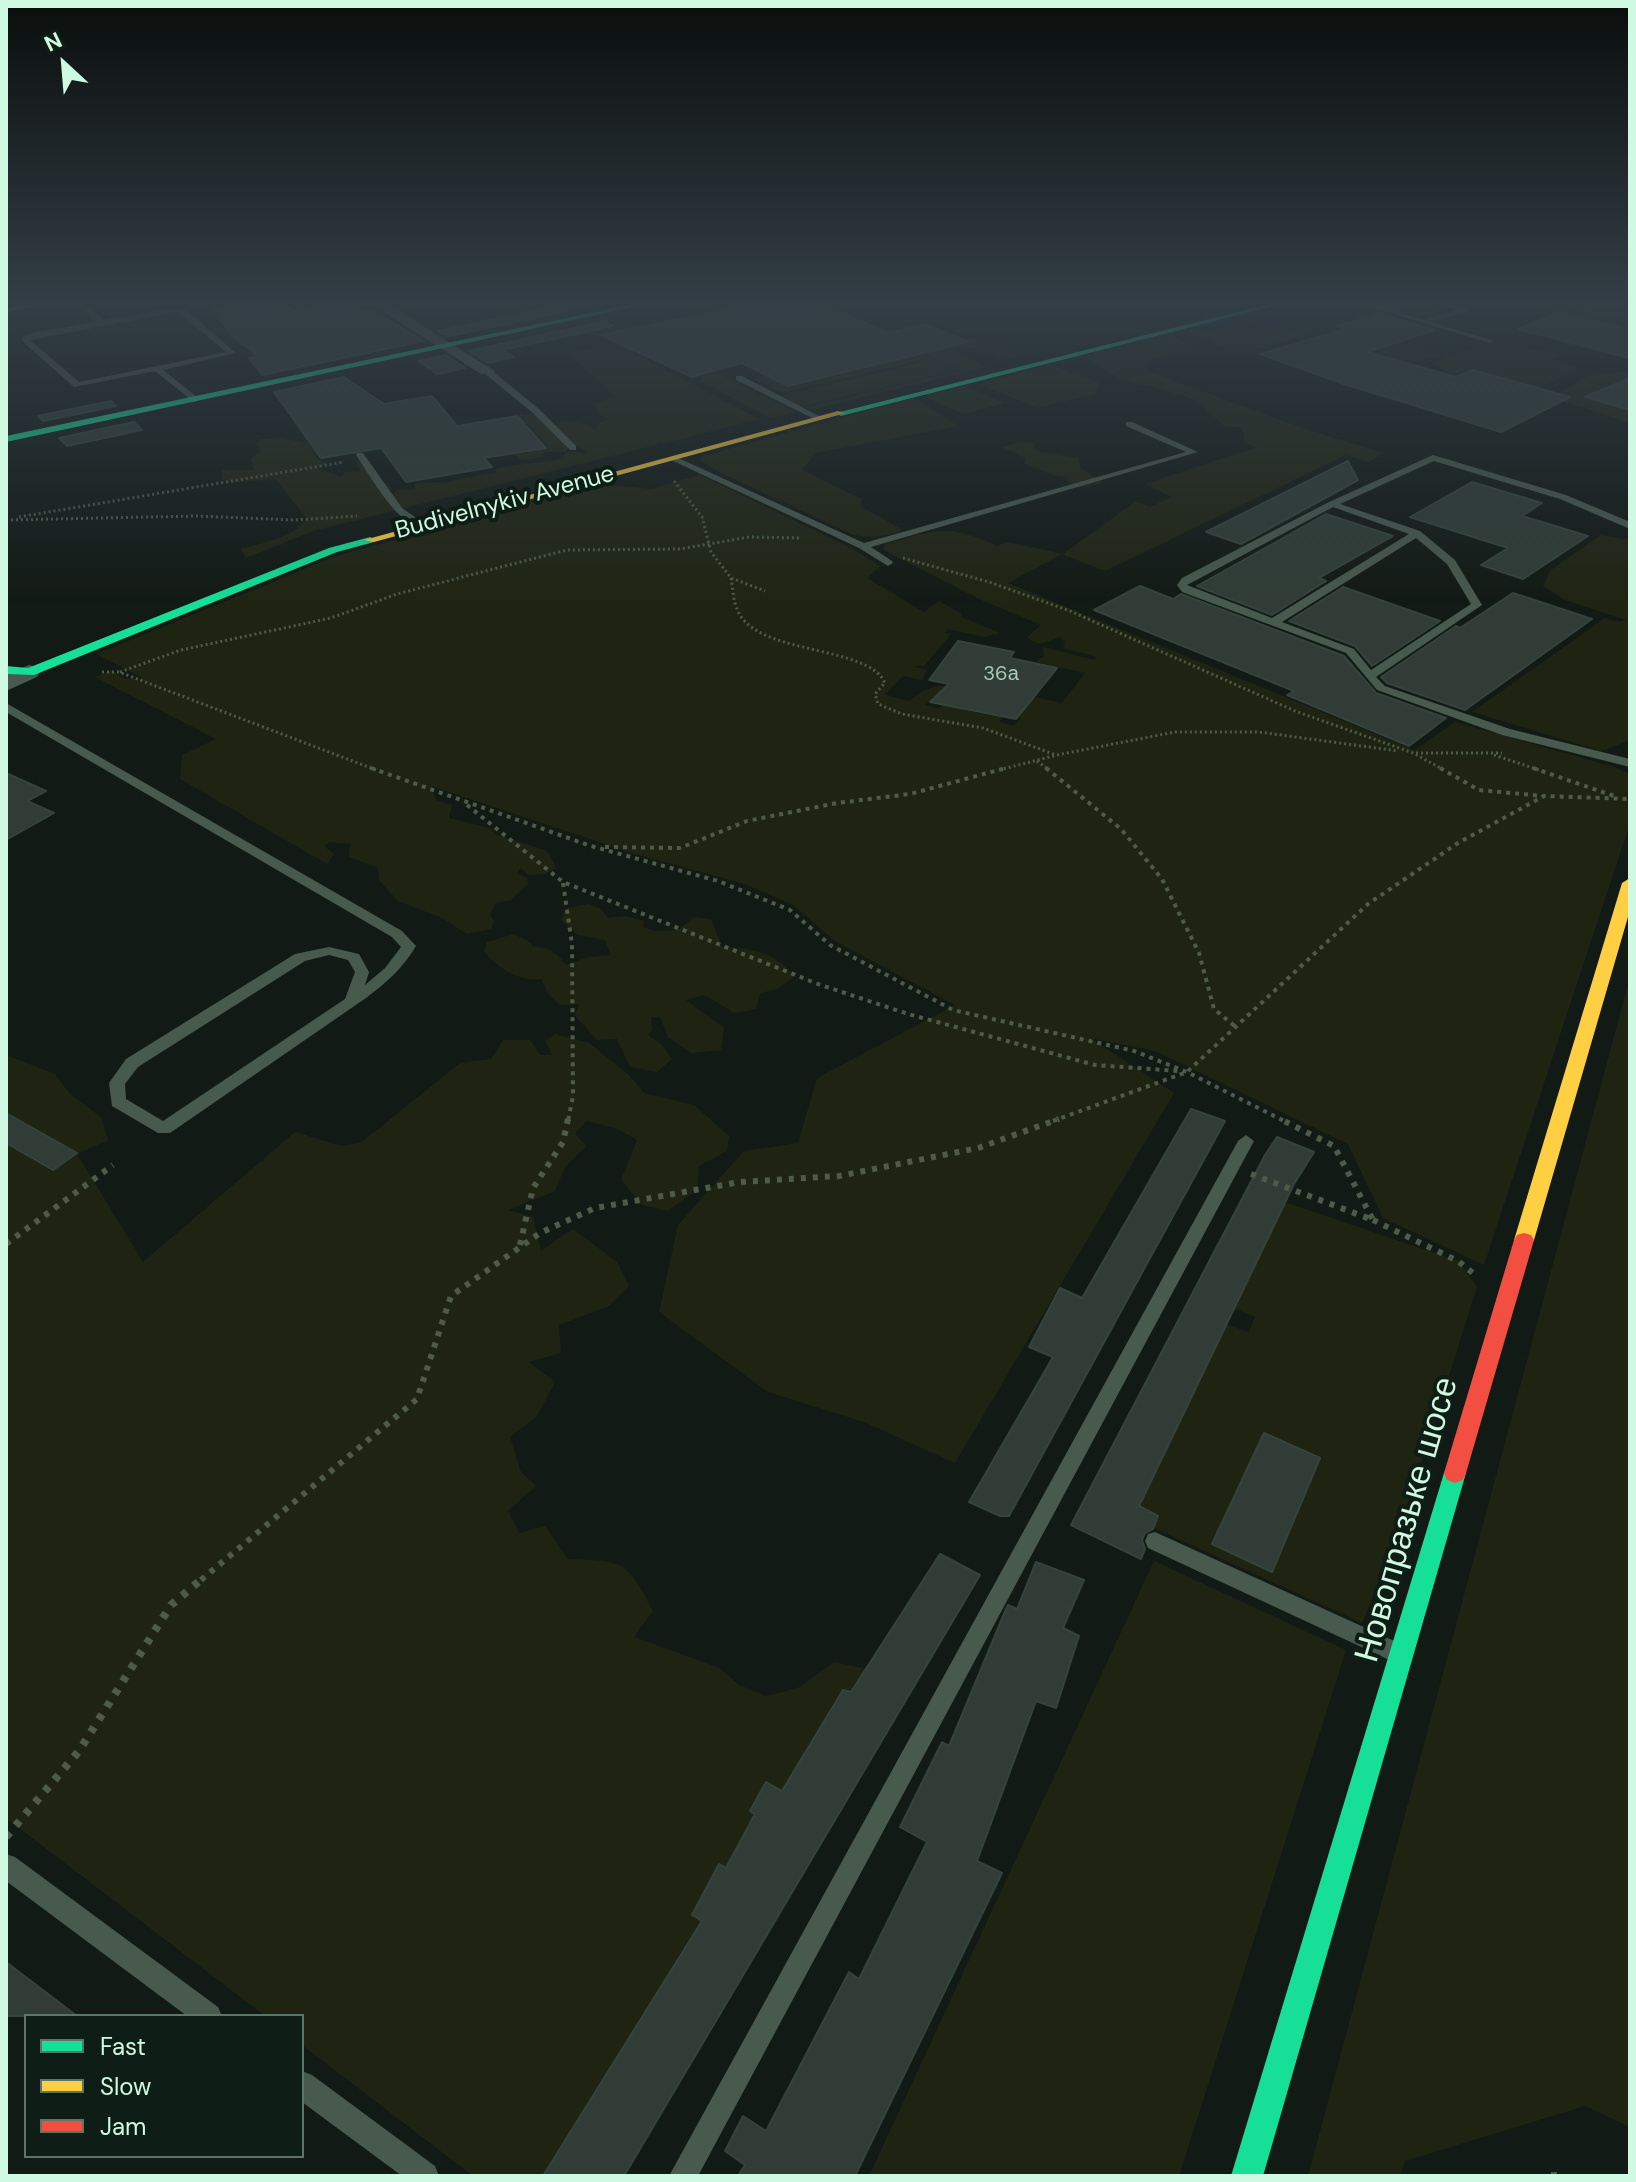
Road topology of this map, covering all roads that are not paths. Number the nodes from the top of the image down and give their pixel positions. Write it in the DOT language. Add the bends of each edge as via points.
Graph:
graph roads {
  1 [pos="185,401"];
  2 [pos="525,401"];
  3 [pos="785,401"];
  4 [pos="888,401"];
  5 [pos="819,418"];
  6 [pos="1129,424"];
  7 [pos="6,439"];
  8 [pos="573,448"];
  9 [pos="362,457"];
  10 [pos="665,460"];
  11 [pos="1332,504"];
  12 [pos="422,526"];
  13 [pos="1630,526"];
  14 [pos="1417,533"];
  15 [pos="863,546"];
  16 [pos="888,563"];
  17 [pos="1274,622"];
  18 [pos="18,671"];
  19 [pos="1369,676"];
  20 [pos="6,684"];
  21 [pos="6,707"];
  22 [pos="1630,763"];
  23 [pos="1630,883"];
  24 [pos="352,999"];
  25 [pos="1246,1141"];
  26 [pos="1155,1541"];
  27 [pos="1401,1655"];
  28 [pos="6,1866"];
  29 [pos="206,2014"];
  30 [pos="304,2086"];
  31 [pos="425,2176"];
  32 [pos="683,2176"];
  33 [pos="1247,2176"];
  1 -- 7 [label="street"];
  2 -- 8 [label="lane"];
  3 -- 5 [label="lane"];
  4 -- 5 [label="street, Budivelnykiv Avenue"];
  5 -- 10 [label="street, Budivelnykiv Avenue"];
  6 -- 15 [label="lane" via="1194,452"];
  9 -- 12 [label="lane" via="398,508"];
  10 -- 12 [label="street, Budivelnykiv Avenue"];
  10 -- 15 [label="lane"];
  11 -- 13 [label="lane" via="1433,458 1563,497"];
  11 -- 14 [label="lane"];
  11 -- 17 [label="lane" via="1182,585"];
  12 -- 18 [label="street, Budivelnykiv Avenue" via="333,550"];
  14 -- 17 [label="lane"];
  14 -- 19 [label="lane" via="1451,562 1477,605"];
  15 -- 16 [label="lane"];
  17 -- 19 [label="lane" via="1350,651"];
  18 -- 20 [label="street, Budivelnykiv Avenue"];
  19 -- 22 [label="lane" via="1381,688 1506,732"];
  21 -- 24 [label="lane" via="397,934 409,946 404,958"];
  23 -- 27 [label="street, Новопразьке шосе"];
  24 -- 24 [label="lane" via="164,1129 118,1102 117,1083 132,1063 300,957 329,951 354,957 362,972"];
  25 -- 32 [label="lane"];
  26 -- 27 [label="lane"];
  27 -- 33 [label="street, Новопразьке шосе"];
  28 -- 29 [label="lane"];
  30 -- 31 [label="lane"];
}
